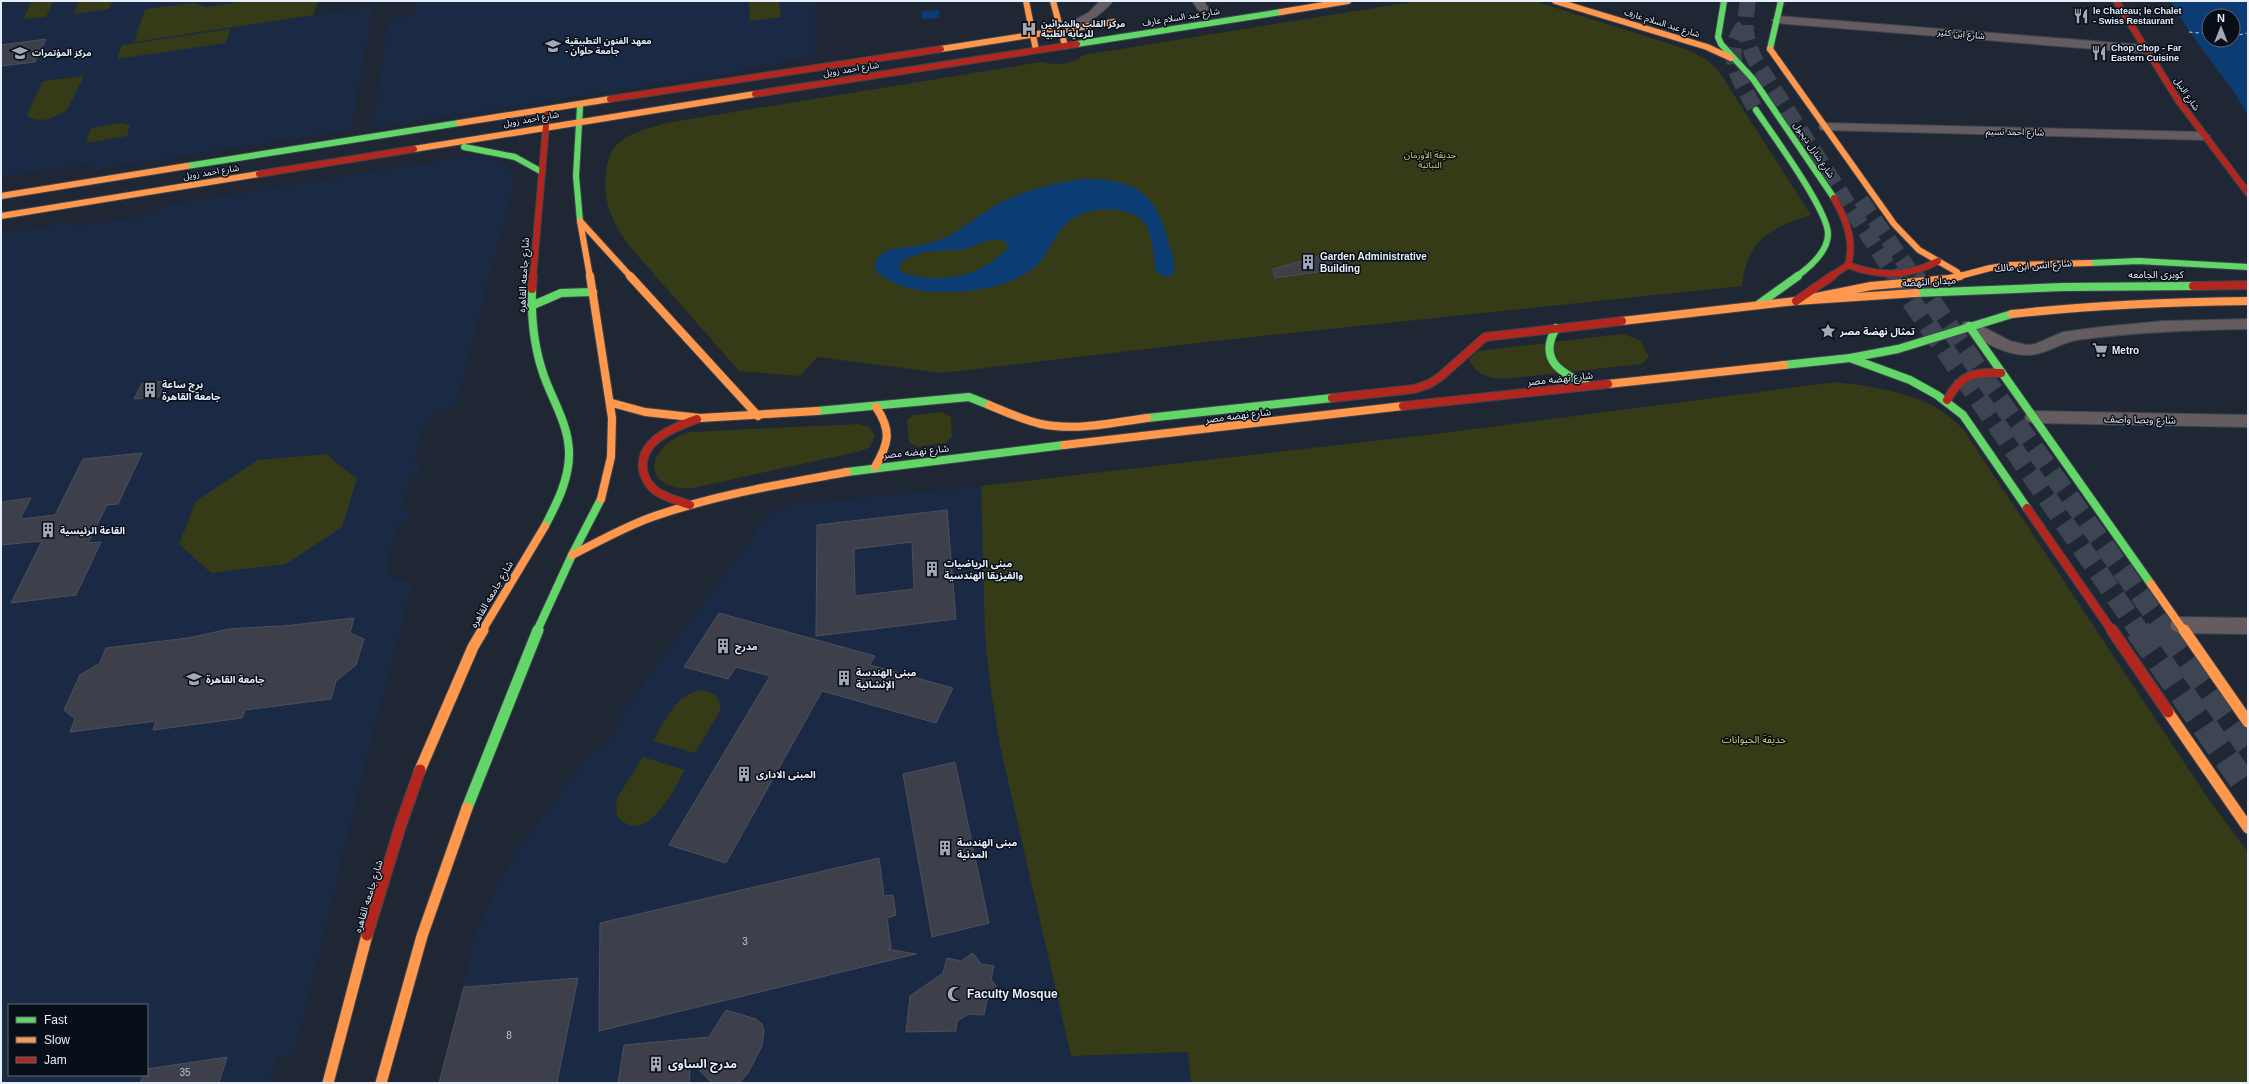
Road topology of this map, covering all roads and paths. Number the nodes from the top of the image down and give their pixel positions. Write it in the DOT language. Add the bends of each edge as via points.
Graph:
graph roads {
  1 [pos="1026,1"];
  2 [pos="1053,1"];
  3 [pos="1107,1"];
  4 [pos="1348,1"];
  5 [pos="1555,1"];
  6 [pos="1724,1"];
  7 [pos="1781,1"];
  8 [pos="2116,1"];
  9 [pos="1778,20"];
  10 [pos="1126,21"];
  11 [pos="1060,31"];
  12 [pos="1033,35"];
  13 [pos="1065,46"];
  14 [pos="2144,49"];
  15 [pos="1036,50"];
  16 [pos="1737,62"];
  17 [pos="580,104"];
  18 [pos="548,109"];
  19 [pos="1756,110"];
  20 [pos="578,122"];
  21 [pos="546,127"];
  22 [pos="1826,127"];
  23 [pos="387,134"];
  24 [pos="2203,136"];
  25 [pos="441,145"];
  26 [pos="384,154"];
  27 [pos="542,172"];
  28 [pos="2248,193"];
  29 [pos="1,196"];
  30 [pos="1,216"];
  31 [pos="581,222"];
  32 [pos="1938,261"];
  33 [pos="1848,265"];
  34 [pos="2248,267"];
  35 [pos="1964,276"];
  36 [pos="2248,285"];
  37 [pos="2063,287"];
  38 [pos="593,292"];
  39 [pos="1796,301"];
  40 [pos="2248,301"];
  41 [pos="1757,305"];
  42 [pos="531,306"];
  43 [pos="2248,324"];
  44 [pos="1970,326"];
  45 [pos="1556,328"];
  46 [pos="1850,358"];
  47 [pos="2002,373"];
  48 [pos="1589,386"];
  49 [pos="1947,400"];
  50 [pos="612,403"];
  51 [pos="876,407"];
  52 [pos="758,416"];
  53 [pos="2033,417"];
  54 [pos="700,418"];
  55 [pos="2248,421"];
  56 [pos="874,467"];
  57 [pos="690,505"];
  58 [pos="572,555"];
  59 [pos="2179,625"];
  60 [pos="2248,626"];
  61 [pos="2248,722"];
  62 [pos="2248,828"];
  63 [pos="328,1083"];
  64 [pos="381,1083"];
  1 -- 12 [label="main road"];
  2 -- 11 [label="main road"];
  3 -- 11 [label="street" via="1092,16"];
  4 -- 13 [label="main road, شارع عبد السلام عارف"];
  5 -- 16 [label="main road, شارع عبد السلام عارف" via="1707,46"];
  6 -- 16 [label="main road, شارع شارل ديجول" via="1719,40"];
  7 -- 9 [label="main road"];
  8 -- 14 [label="main road, شارع النيل"];
  9 -- 14 [label="street, شارع ابن كثير"];
  9 -- 22 [label="main road" via="1770,49"];
  10 -- 11 [label="main road"];
  11 -- 12 [label="main road, شارع احمد زويل"];
  11 -- 13 [label="main road"];
  12 -- 15 [label="main road"];
  12 -- 17 [label="main road, شارع احمد زويل"];
  13 -- 15 [label="main road, شارع احمد زويل"];
  14 -- 24 [label="main road, شارع النيل"];
  15 -- 20 [label="main road, شارع احمد زويل"];
  16 -- 33 [label="main road, شارع شارل ديجول" via="1753,79 1842,211 1852,242"];
  17 -- 18 [label="main road, شارع احمد زويل"];
  17 -- 20 [label="main road"];
  18 -- 21 [label="main road, شارع جامعه القاهره"];
  18 -- 23 [label="main road, شارع احمد زويل"];
  19 -- 41 [label="main road" via="1823,212 1828,234 1827,244 1805,272"];
  20 -- 21 [label="main road, شارع احمد زويل"];
  20 -- 31 [label="main road" via="576,176"];
  21 -- 25 [label="main road, شارع احمد زويل"];
  21 -- 27 [label="main road, شارع جامعه القاهره"];
  22 -- 24 [label="street, شارع احمد نسيم"];
  22 -- 32 [label="main road" via="1894,224 1919,250"];
  23 -- 26 [label="main road" via="390,143"];
  23 -- 29 [label="main road, شارع احمد زويل"];
  24 -- 28 [label="main road, شارع النيل"];
  25 -- 26 [label="main road, شارع احمد زويل"];
  25 -- 27 [label="main road" via="500,154 534,165"];
  26 -- 30 [label="main road, شارع احمد زويل"];
  27 -- 42 [label="main road, شارع جامعه القاهره"];
  31 -- 38 [label="main road"];
  31 -- 52 [label="main road"];
  32 -- 33 [label="main road" via="1920,270 1885,274 1866,273"];
  32 -- 35 [label="main road"];
  33 -- 39 [label="main road"];
  34 -- 35 [label="main road, شارع انس ابن مالك" via="2139,261 2068,262 1999,266"];
  35 -- 39 [label="main road, شارع انس ابن مالك" via="1846,289"];
  36 -- 37 [label="main road, كوبرى الجامعه"];
  37 -- 39 [label="main road, ميدان النهضة" via="1923,292"];
  38 -- 42 [label="main road" via="562,293"];
  38 -- 50 [label="main road"];
  39 -- 41 [label="main road, شارع نهضه مصر"];
  40 -- 44 [label="main road" via="2079,306 2026,311"];
  41 -- 45 [label="main road, شارع نهضه مصر"];
  42 -- 63 [label="main road, شارع جامعه القاهره" via="540,365 565,422 568,467 560,495 546,524 485,625 460,674 427,754 370,920"];
  43 -- 44 [label="street" via="2182,325 2104,332 2062,338 2040,349 2027,350 2011,348 1996,342"];
  44 -- 46 [label="main road, شارع نهضه مصر" via="1918,343"];
  44 -- 47 [label="main road"];
  45 -- 48 [label="main road" via="1549,334 1546,342 1551,360 1568,375"];
  45 -- 51 [label="main road, شارع نهضه مصر" via="1485,337 1440,378 1414,389 1067,427 1027,420 968,396"];
  46 -- 48 [label="main road, شارع نهضه مصر"];
  46 -- 49 [label="main road" via="1910,378"];
  47 -- 49 [label="main road" via="1965,376 1958,380"];
  47 -- 53 [label="main road"];
  48 -- 56 [label="main road, شارع نهضه مصر"];
  49 -- 62 [label="main road" via="1963,415"];
  50 -- 54 [label="main road, شارع نهضه مصر" via="645,412"];
  50 -- 58 [label="main road" via="615,433 609,476 598,507"];
  51 -- 52 [label="main road, شارع نهضه مصر"];
  51 -- 56 [label="main road" via="886,420 889,435 885,451"];
  52 -- 54 [label="main road, شارع نهضه مصر"];
  53 -- 55 [label="street, شارع ويصا واصف"];
  53 -- 59 [label="main road"];
  54 -- 57 [label="main road" via="675,427 660,437 648,449 643,462 644,476 651,487"];
  56 -- 57 [label="main road, شارع نهضه مصر" via="767,486"];
  57 -- 58 [label="main road, شارع نهضه مصر" via="650,518"];
  58 -- 64 [label="main road" via="523,665 453,845 422,936"];
  59 -- 60 [label="street"];
  59 -- 61 [label="main road"];
}
